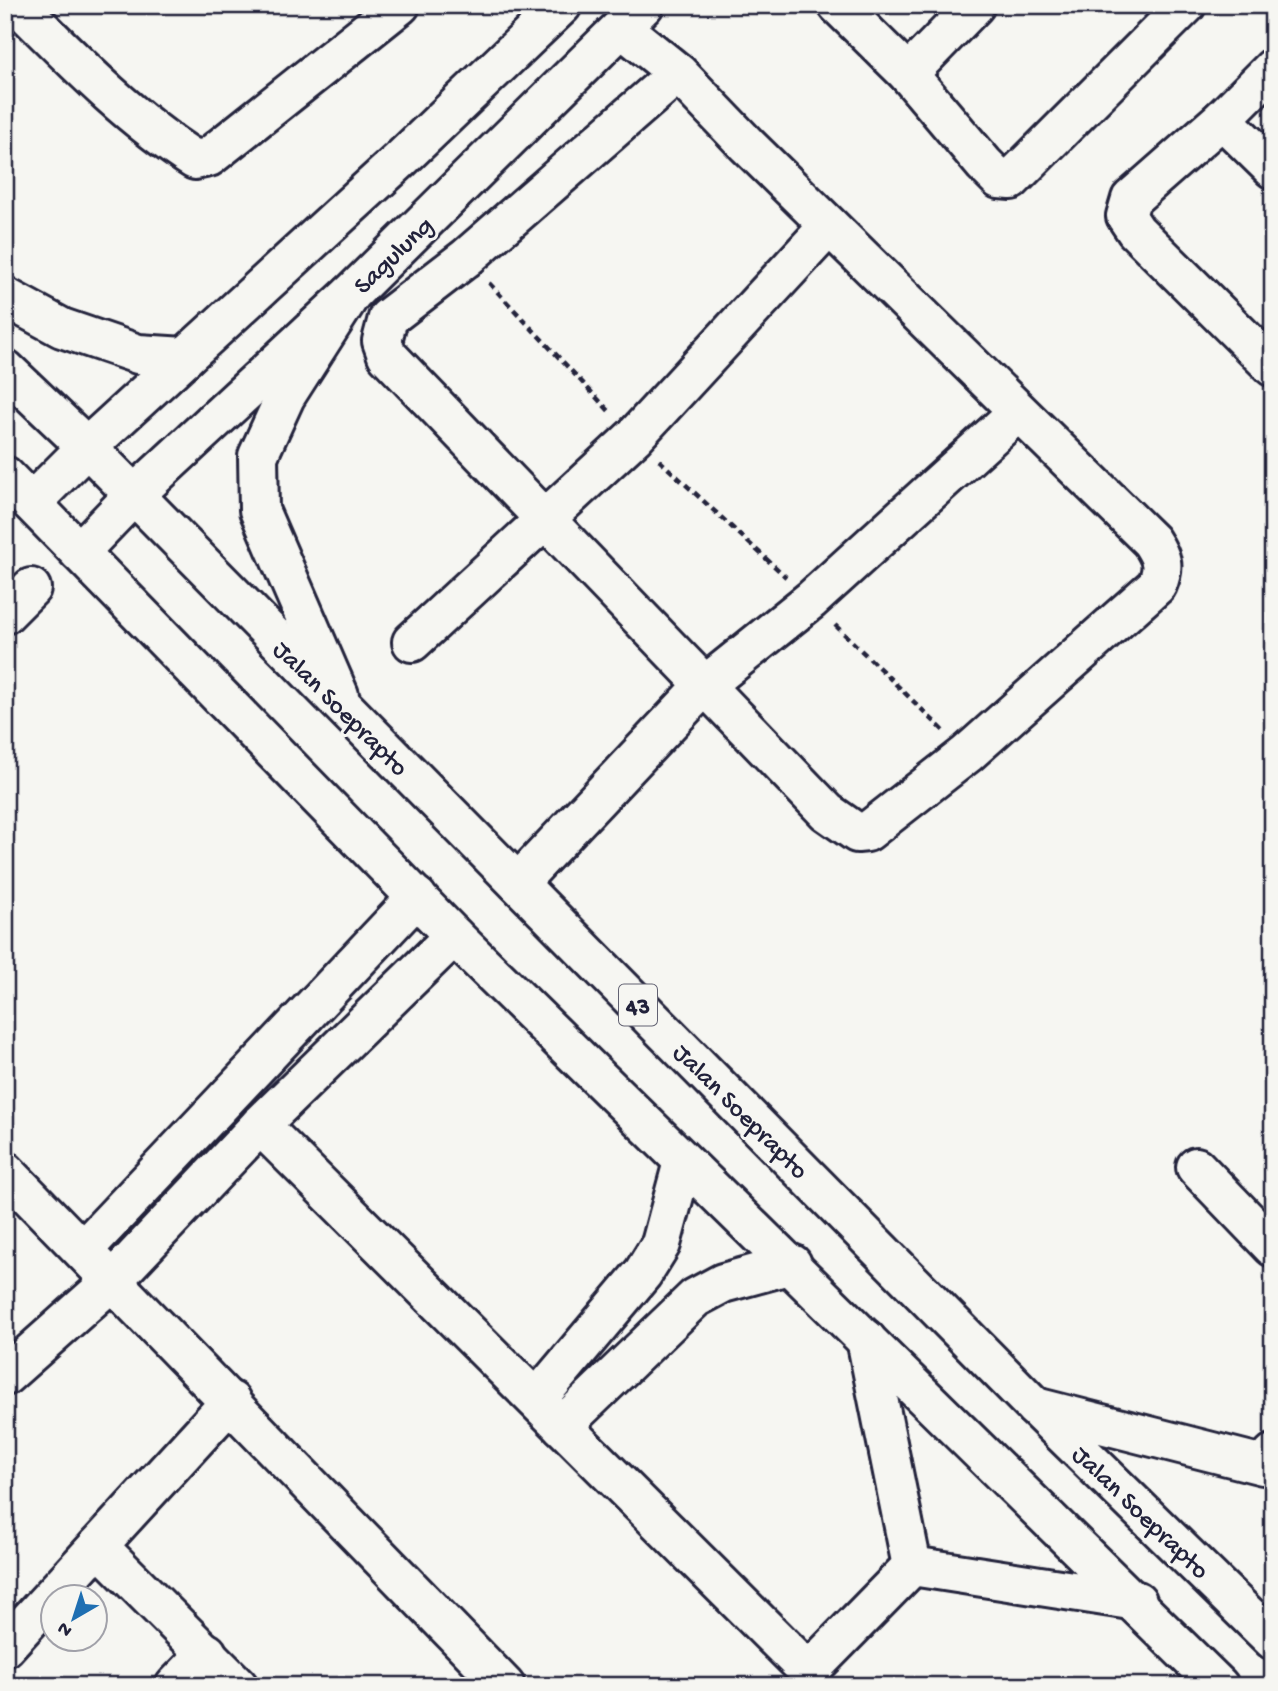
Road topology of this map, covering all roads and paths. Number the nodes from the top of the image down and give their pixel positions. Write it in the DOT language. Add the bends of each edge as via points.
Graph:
graph roads {
  1 [pos="18,5"];
  2 [pos="400,5"];
  3 [pos="562,5"];
  4 [pos="838,5"];
  5 [pos="975,5"];
  6 [pos="1186,5"];
  7 [pos="633,17"];
  8 [pos="1273,68"];
  9 [pos="678,73"];
  10 [pos="908,74"];
  11 [pos="1222,119"];
  12 [pos="1273,169"];
  13 [pos="830,226"];
  14 [pos="466,258"];
  15 [pos="351,295"];
  16 [pos="5,297"];
  17 [pos="185,357"];
  18 [pos="1273,367"];
  19 [pos="5,369"];
  20 [pos="1018,412"];
  21 [pos="634,437"];
  22 [pos="87,447"];
  23 [pos="19,489"];
  24 [pos="133,496"];
  25 [pos="544,520"];
  26 [pos="79,552"];
  27 [pos="811,600"];
  28 [pos="412,642"];
  29 [pos="704,686"];
  30 [pos="346,711"];
  31 [pos="967,754"];
  32 [pos="518,883"];
  33 [pos="417,897"];
  34 [pos="454,936"];
  35 [pos="366,950"];
  36 [pos="405,984"];
  37 [pos="260,1125"];
  38 [pos="683,1163"];
  39 [pos="1196,1167"];
  40 [pos="5,1171"];
  41 [pos="1273,1247"];
  42 [pos="83,1250"];
  43 [pos="792,1264"];
  44 [pos="113,1280"];
  45 [pos="866,1339"];
  46 [pos="8,1366"];
  47 [pos="232,1401"];
  48 [pos="1035,1407"];
  49 [pos="550,1413"];
  50 [pos="1269,1465"];
  51 [pos="98,1546"];
  52 [pos="912,1566"];
  53 [pos="1137,1601"];
  54 [pos="1273,1640"];
  55 [pos="5,1647"];
  56 [pos="207,1653"];
  57 [pos="175,1686"];
  58 [pos="238,1686"];
  59 [pos="505,1686"];
  60 [pos="1219,1686"];
  1 -- 2 [label="main road" via="124,105 195,160 209,157"];
  3 -- 17 [label="main road"];
  4 -- 10 [label="main road"];
  5 -- 10 [label="main road"];
  6 -- 10 [label="main road" via="1011,180 999,179 984,164"];
  7 -- 9 [label="main road"];
  7 -- 15 [label="main road, Sagulung"];
  8 -- 11 [label="main road"];
  9 -- 13 [label="main road"];
  9 -- 14 [label="main road"];
  11 -- 12 [label="main road"];
  11 -- 18 [label="main road" via="1131,199 1126,216"];
  13 -- 20 [label="main road"];
  13 -- 21 [label="main road"];
  14 -- 21 [label="path"];
  14 -- 25 [label="main road" via="388,318 382,341 387,355"];
  15 -- 24 [label="main road, Sagulung"];
  15 -- 30 [label="main road" via="285,397 258,456 259,510"];
  16 -- 17 [label="main road" via="62,328 138,354"];
  17 -- 22 [label="main road"];
  19 -- 22 [label="main road, Jalan Soeprapto / 43"];
  20 -- 27 [label="main road"];
  20 -- 31 [label="main road" via="1151,541 1163,559 1163,572 1157,585"];
  21 -- 25 [label="main road"];
  21 -- 27 [label="path"];
  22 -- 23 [label="main road"];
  22 -- 24 [label="main road, Jalan Soeprapto / 43"];
  23 -- 26 [label="main road"];
  24 -- 26 [label="main road, Sagulung"];
  24 -- 30 [label="main road, Jalan Soeprapto / 43"];
  25 -- 28 [label="main road"];
  25 -- 29 [label="main road"];
  26 -- 33 [label="main road"];
  27 -- 29 [label="main road"];
  27 -- 31 [label="path"];
  29 -- 31 [label="main road" via="827,812 857,833 880,824"];
  29 -- 32 [label="main road"];
  30 -- 32 [label="main road, Jalan Soeprapto / 43"];
  32 -- 48 [label="main road, Jalan Soeprapto / 43"];
  33 -- 34 [label="main road"];
  33 -- 35 [label="main road"];
  34 -- 36 [label="main road"];
  34 -- 38 [label="main road"];
  35 -- 36 [label="main road"];
  35 -- 42 [label="main road"];
  36 -- 37 [label="main road"];
  37 -- 44 [label="main road"];
  37 -- 49 [label="main road"];
  38 -- 43 [label="main road"];
  38 -- 49 [label="main road" via="661,1244"];
  39 -- 41 [label="main road"];
  40 -- 42 [label="main road"];
  42 -- 44 [label="main road"];
  43 -- 45 [label="main road"];
  43 -- 49 [label="main road" via="723,1283 695,1298"];
  44 -- 46 [label="main road"];
  44 -- 47 [label="main road"];
  45 -- 52 [label="main road"];
  45 -- 53 [label="main road"];
  47 -- 51 [label="main road"];
  47 -- 59 [label="main road"];
  48 -- 50 [label="main road"];
  48 -- 54 [label="main road, Jalan Soeprapto / 43"];
  49 -- 52 [label="main road" via="808,1668"];
  51 -- 55 [label="main road"];
  51 -- 56 [label="main road"];
  52 -- 53 [label="main road"];
  53 -- 60 [label="main road"];
  56 -- 57 [label="main road"];
  56 -- 58 [label="main road"];
}
